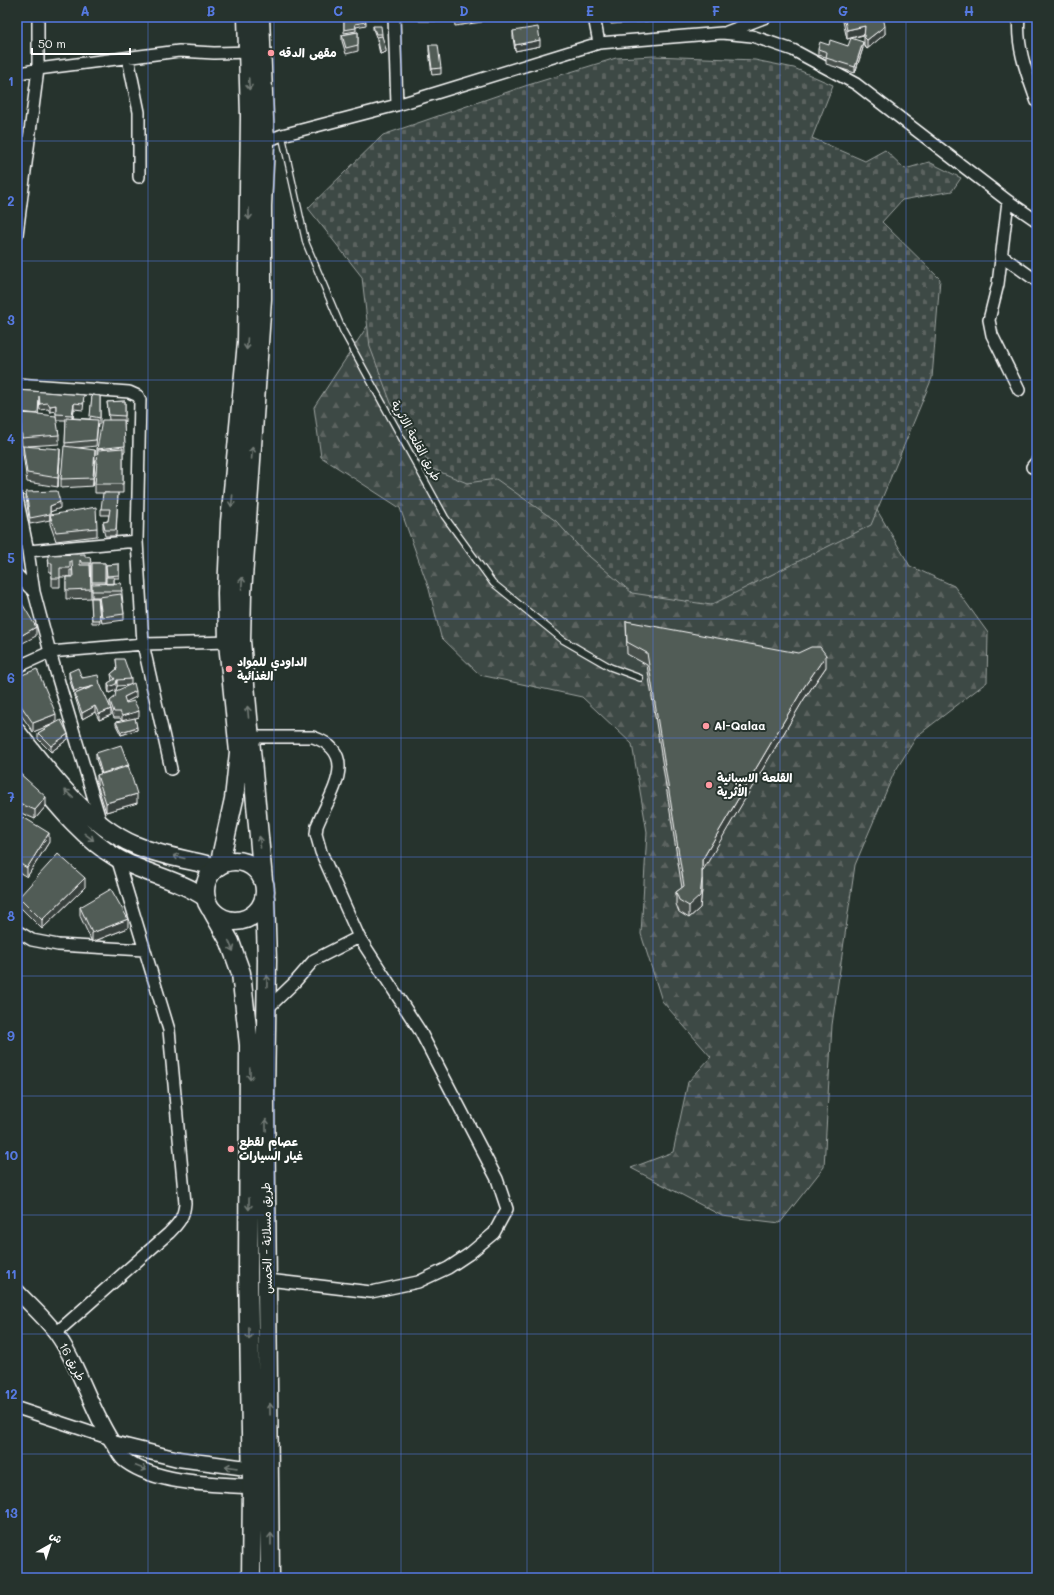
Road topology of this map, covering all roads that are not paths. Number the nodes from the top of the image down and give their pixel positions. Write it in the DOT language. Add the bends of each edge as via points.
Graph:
graph roads {
  1 [pos="38,17"];
  2 [pos="247,17"];
  3 [pos="260,17"];
  4 [pos="394,17"];
  5 [pos="594,17"];
  6 [pos="766,17"];
  7 [pos="1019,17"];
  8 [pos="746,21"];
  9 [pos="722,33"];
  10 [pos="599,43"];
  11 [pos="254,52"];
  12 [pos="128,58"];
  13 [pos="38,69"];
  14 [pos="17,74"];
  15 [pos="1037,102"];
  16 [pos="397,105"];
  17 [pos="282,135"];
  18 [pos="257,144"];
  19 [pos="139,177"];
  20 [pos="1008,201"];
  21 [pos="1037,221"];
  22 [pos="17,234"];
  23 [pos="1002,256"];
  24 [pos="1037,281"];
  25 [pos="17,384"];
  26 [pos="1019,390"];
  27 [pos="17,497"];
  28 [pos="137,541"];
  29 [pos="28,551"];
  30 [pos="17,575"];
  31 [pos="34,592"];
  32 [pos="234,642"];
  33 [pos="143,644"];
  34 [pos="50,652"];
  35 [pos="17,667"];
  36 [pos="640,678"];
  37 [pos="17,732"];
  38 [pos="250,737"];
  39 [pos="17,756"];
  40 [pos="171,769"];
  41 [pos="101,824"];
  42 [pos="118,858"];
  43 [pos="218,867"];
  44 [pos="264,889"];
  45 [pos="209,905"];
  46 [pos="17,931"];
  47 [pos="359,937"];
  48 [pos="144,950"];
  49 [pos="266,1010"];
  50 [pos="268,1280"];
  51 [pos="17,1291"];
  52 [pos="56,1333"];
  53 [pos="17,1408"];
  54 [pos="110,1440"];
  55 [pos="252,1478"];
  56 [pos="270,1479"];
  57 [pos="251,1578"];
  58 [pos="270,1578"];
  1 -- 13 [label="street"];
  2 -- 11 [label="highway"];
  3 -- 11 [label="highway"];
  4 -- 16 [label="street"];
  5 -- 10 [label="street"];
  6 -- 8 [label="street"];
  7 -- 15 [label="street" via="1017,34 1022,58"];
  8 -- 9 [label="street"];
  9 -- 10 [label="street"];
  9 -- 20 [label="street" via="769,40 856,84"];
  10 -- 16 [label="street"];
  11 -- 12 [label="street" via="179,51"];
  11 -- 18 [label="highway" via="250,116"];
  12 -- 13 [label="street"];
  12 -- 19 [label="street" via="139,112"];
  13 -- 14 [label="street"];
  13 -- 22 [label="street"];
  16 -- 17 [label="street"];
  17 -- 18 [label="street"];
  17 -- 36 [label="lane, طريق القلعة الاثرية" via="306,243 342,331 445,517 499,588 563,640 610,667"];
  18 -- 32 [label="highway" via="247,342 230,522 227,594"];
  20 -- 21 [label="street"];
  20 -- 23 [label="street"];
  23 -- 24 [label="street"];
  23 -- 26 [label="street" via="989,320 992,335"];
  25 -- 28 [label="street" via="129,392 138,396 141,404"];
  27 -- 29 [label="street"];
  28 -- 29 [label="street"];
  28 -- 33 [label="street"];
  29 -- 31 [label="street"];
  30 -- 31 [label="street"];
  31 -- 34 [label="street"];
  32 -- 33 [label="street"];
  38 -- 32 [label="highway, طريق مسلاتة - الخمس, one-way"];
  32 -- 43 [label="highway" via="239,752 234,799"];
  33 -- 34 [label="street"];
  33 -- 40 [label="street"];
  34 -- 35 [label="street"];
  34 -- 41 [label="street"];
  41 -- 37 [label="main road, one-way" via="63,788"];
  44 -- 38 [label="highway, طريق مسلاتة - الخمس, one-way"];
  38 -- 47 [label="street" via="313,736 330,745 337,756 341,767 339,776 316,834 321,852"];
  39 -- 42 [label="main road, one-way" via="84,833"];
  43 -- 41 [label="main road, one-way" via="136,846"];
  42 -- 45 [label="main road" via="177,882"];
  42 -- 48 [label="street"];
  43 -- 44 [label="highway" via="236,861 244,863 256,870"];
  43 -- 45 [label="highway" via="207,881"];
  44 -- 45 [label="highway" via="261,906 256,914 248,919 229,921 220,918"];
  49 -- 44 [label="highway, طريق مسلاتة - الخمس, one-way"];
  45 -- 55 [label="highway, طريق مسلاتة - الخمس, one-way" via="230,942 241,974 249,1046 248,1272"];
  46 -- 48 [label="street" via="32,940 58,945"];
  47 -- 49 [label="street" via="314,960"];
  47 -- 50 [label="street" via="420,1031 497,1179 507,1210 494,1233 469,1254 448,1268 418,1282 371,1292"];
  48 -- 52 [label="street" via="169,1030 184,1212 180,1222 169,1233"];
  50 -- 49 [label="highway, طريق مسلاتة - الخمس, one-way"];
  56 -- 50 [label="highway, طريق مسلاتة - الخمس, one-way"];
  51 -- 52 [label="street, طريق 16"];
  52 -- 54 [label="street, طريق 16" via="81,1377"];
  53 -- 54 [label="street"];
  55 -- 54 [label="street, one-way"];
  54 -- 55 [label="street, طريق 16, one-way" via="125,1460 163,1476 210,1485"];
  55 -- 56 [label="street"];
  55 -- 57 [label="highway, طريق مسلاتة - الخمس"];
  58 -- 56 [label="highway, طريق مسلاتة - الخمس, one-way"];
}
